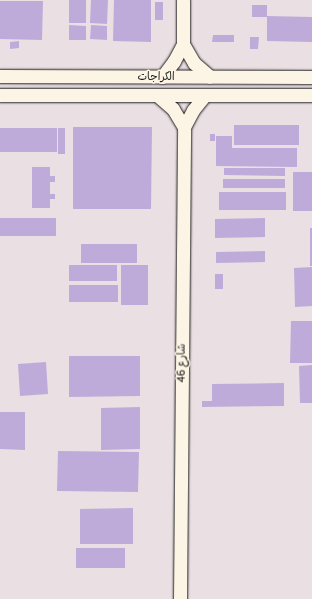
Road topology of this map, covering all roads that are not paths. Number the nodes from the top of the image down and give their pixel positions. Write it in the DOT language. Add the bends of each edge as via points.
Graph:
graph roads {
  1 [pos="183,0"];
  2 [pos="183,44"];
  3 [pos="0,76"];
  4 [pos="162,77"];
  5 [pos="210,77"];
  6 [pos="312,77"];
  7 [pos="312,94"];
  8 [pos="0,95"];
  9 [pos="157,95"];
  10 [pos="205,95"];
  11 [pos="184,127"];
  12 [pos="180,599"];
  1 -- 2 [label="street"];
  2 -- 4 [label="street"];
  2 -- 5 [label="street" via="194,63"];
  3 -- 4 [label="street, الكراجات"];
  4 -- 5 [label="street, الكراجات"];
  5 -- 6 [label="street, الكراجات"];
  7 -- 10 [label="street, الكراجات"];
  8 -- 9 [label="street, الكراجات"];
  9 -- 10 [label="street, الكراجات"];
  9 -- 11 [label="street" via="173,109"];
  10 -- 11 [label="street, شارع 46"];
  11 -- 12 [label="street, شارع 46"];
}
